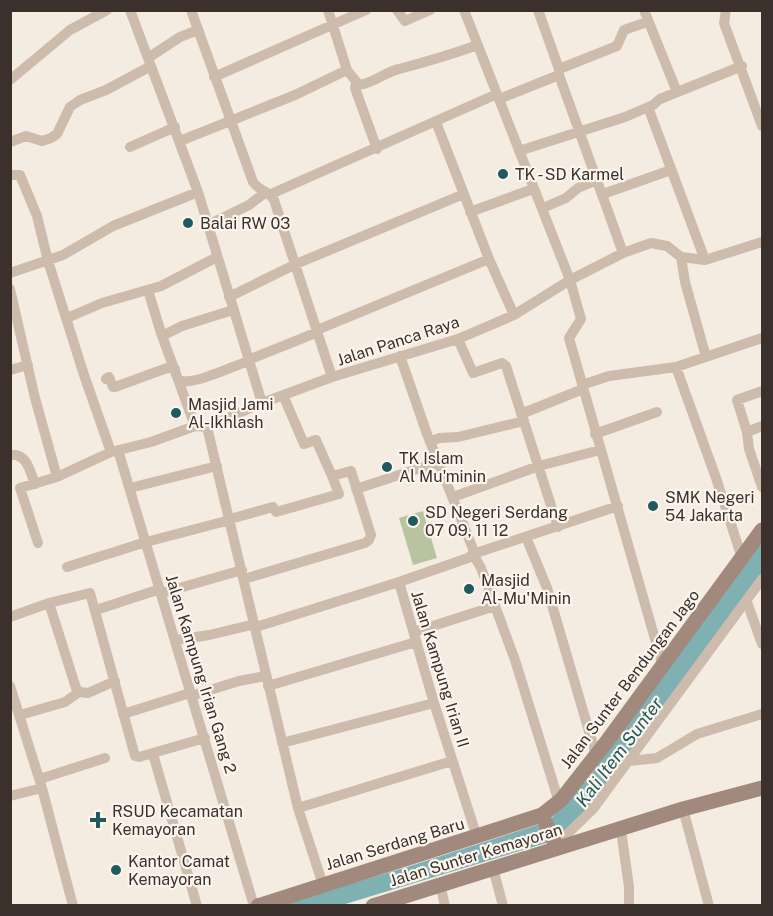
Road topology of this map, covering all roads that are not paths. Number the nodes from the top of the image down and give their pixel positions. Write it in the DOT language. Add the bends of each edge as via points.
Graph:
graph roads {
  1 [pos="107,10"];
  2 [pos="130,10"];
  3 [pos="191,10"];
  4 [pos="328,10"];
  5 [pos="366,10"];
  6 [pos="397,10"];
  7 [pos="430,10"];
  8 [pos="464,10"];
  9 [pos="538,10"];
  10 [pos="644,10"];
  11 [pos="726,10"];
  12 [pos="647,22"];
  13 [pos="332,26"];
  14 [pos="198,30"];
  15 [pos="478,45"];
  16 [pos="150,62"];
  17 [pos="742,66"];
  18 [pos="347,70"];
  19 [pos="559,72"];
  20 [pos="214,77"];
  21 [pos="10,80"];
  22 [pos="356,82"];
  23 [pos="677,92"];
  24 [pos="501,97"];
  25 [pos="648,107"];
  26 [pos="231,120"];
  27 [pos="436,122"];
  28 [pos="762,123"];
  29 [pos="174,127"];
  30 [pos="581,131"];
  31 [pos="180,141"];
  32 [pos="10,142"];
  33 [pos="130,147"];
  34 [pos="376,148"];
  35 [pos="523,150"];
  36 [pos="671,170"];
  37 [pos="10,175"];
  38 [pos="597,180"];
  39 [pos="533,189"];
  40 [pos="198,192"];
  41 [pos="269,193"];
  42 [pos="464,194"];
  43 [pos="603,194"];
  44 [pos="543,208"];
  45 [pos="470,212"];
  46 [pos="208,225"];
  47 [pos="762,242"];
  48 [pos="623,253"];
  49 [pos="217,257"];
  50 [pos="681,257"];
  51 [pos="489,260"];
  52 [pos="705,260"];
  53 [pos="48,261"];
  54 [pos="296,264"];
  55 [pos="10,273"];
  56 [pos="570,280"];
  57 [pos="10,289"];
  58 [pos="148,290"];
  59 [pos="229,297"];
  60 [pos="233,310"];
  61 [pos="514,315"];
  62 [pos="67,318"];
  63 [pos="317,331"];
  64 [pos="161,333"];
  65 [pos="762,338"];
  66 [pos="458,339"];
  67 [pos="400,356"];
  68 [pos="706,357"];
  69 [pos="249,360"];
  70 [pos="28,364"];
  71 [pos="676,367"];
  72 [pos="175,369"];
  73 [pos="10,370"];
  74 [pos="332,377"];
  75 [pos="106,379"];
  76 [pos="179,381"];
  77 [pos="583,387"];
  78 [pos="762,391"];
  79 [pos="283,395"];
  80 [pos="262,403"];
  81 [pos="657,411"];
  82 [pos="523,417"];
  83 [pos="195,426"];
  84 [pos="762,426"];
  85 [pos="207,427"];
  86 [pos="747,432"];
  87 [pos="595,434"];
  88 [pos="430,442"];
  89 [pos="600,450"];
  90 [pos="115,451"];
  91 [pos="10,455"];
  92 [pos="440,462"];
  93 [pos="214,466"];
  94 [pos="539,466"];
  95 [pos="332,476"];
  96 [pos="57,477"];
  97 [pos="35,484"];
  98 [pos="762,487"];
  99 [pos="130,488"];
  100 [pos="356,489"];
  101 [pos="453,497"];
  102 [pos="618,506"];
  103 [pos="228,520"];
  104 [pos="558,527"];
  105 [pos="762,530"];
  106 [pos="526,537"];
  107 [pos="146,542"];
  108 [pos="38,543"];
  109 [pos="472,554"];
  110 [pos="742,558"];
  111 [pos="67,567"];
  112 [pos="240,573"];
  113 [pos="762,579"];
  114 [pos="399,582"];
  115 [pos="161,591"];
  116 [pos="747,602"];
  117 [pos="49,603"];
  118 [pos="495,606"];
  119 [pos="96,610"];
  120 [pos="10,617"];
  121 [pos="253,625"];
  122 [pos="415,637"];
  123 [pos="176,640"];
  124 [pos="762,645"];
  125 [pos="665,665"];
  126 [pos="264,678"];
  127 [pos="115,681"];
  128 [pos="10,686"];
  129 [pos="78,690"];
  130 [pos="191,694"];
  131 [pos="434,703"];
  132 [pos="123,714"];
  133 [pos="762,714"];
  134 [pos="17,720"];
  135 [pos="204,738"];
  136 [pos="282,743"];
  137 [pos="153,754"];
  138 [pos="596,755"];
  139 [pos="105,758"];
  140 [pos="452,761"];
  141 [pos="629,761"];
  142 [pos="41,783"];
  143 [pos="762,788"];
  144 [pos="10,796"];
  145 [pos="559,802"];
  146 [pos="298,808"];
  147 [pos="683,809"];
  148 [pos="543,816"];
  149 [pos="621,830"];
  150 [pos="477,837"];
  151 [pos="556,846"];
  152 [pos="493,868"];
  153 [pos="440,884"];
  154 [pos="323,885"];
  155 [pos="73,906"];
  156 [pos="197,906"];
  157 [pos="256,906"];
  158 [pos="374,906"];
  159 [pos="445,906"];
  160 [pos="503,906"];
  161 [pos="629,906"];
  162 [pos="709,906"];
  1 -- 21 [label="street" via="70,30"];
  2 -- 16 [label="street"];
  3 -- 14 [label="street"];
  4 -- 13 [label="street"];
  5 -- 13 [label="street"];
  6 -- 7 [label="street" via="405,21"];
  8 -- 15 [label="street"];
  9 -- 19 [label="street"];
  10 -- 12 [label="street"];
  11 -- 17 [label="street" via="724,23"];
  12 -- 19 [label="street" via="624,30 617,45"];
  12 -- 23 [label="street"];
  13 -- 18 [label="street"];
  13 -- 20 [label="street"];
  14 -- 16 [label="street" via="180,38"];
  14 -- 20 [label="street"];
  15 -- 22 [label="street" via="398,69 368,83"];
  15 -- 24 [label="street"];
  16 -- 29 [label="street"];
  16 -- 32 [label="street" via="70,107 57,134 51,138 42,141 26,136"];
  17 -- 23 [label="street"];
  17 -- 28 [label="street"];
  18 -- 22 [label="street"];
  18 -- 26 [label="street"];
  19 -- 24 [label="street"];
  19 -- 30 [label="street"];
  20 -- 26 [label="street"];
  22 -- 34 [label="street"];
  23 -- 25 [label="street"];
  24 -- 27 [label="street"];
  24 -- 35 [label="street"];
  25 -- 30 [label="street"];
  25 -- 36 [label="street"];
  26 -- 31 [label="street"];
  26 -- 41 [label="street" via="253,182"];
  27 -- 34 [label="street"];
  27 -- 42 [label="street"];
  29 -- 31 [label="street"];
  29 -- 33 [label="street"];
  30 -- 35 [label="street"];
  30 -- 38 [label="street"];
  31 -- 40 [label="street"];
  34 -- 41 [label="street"];
  35 -- 39 [label="street"];
  36 -- 43 [label="street"];
  36 -- 52 [label="street"];
  37 -- 53 [label="street, Jalan Kampung Irian Gang 2" via="20,175 24,182"];
  38 -- 43 [label="street"];
  38 -- 44 [label="street"];
  39 -- 44 [label="street"];
  39 -- 45 [label="street"];
  40 -- 46 [label="street"];
  40 -- 53 [label="street" via="113,226"];
  41 -- 46 [label="street"];
  41 -- 54 [label="street"];
  42 -- 45 [label="street"];
  42 -- 54 [label="street"];
  43 -- 48 [label="street"];
  44 -- 56 [label="street"];
  45 -- 51 [label="street"];
  46 -- 49 [label="street"];
  47 -- 52 [label="street, Jalan Panca Raya"];
  48 -- 50 [label="street, Jalan Panca Raya" via="651,243 667,246"];
  48 -- 56 [label="street, Jalan Panca Raya"];
  49 -- 58 [label="street"];
  49 -- 59 [label="street"];
  50 -- 52 [label="street, Jalan Panca Raya"];
  50 -- 68 [label="street"];
  51 -- 61 [label="street"];
  51 -- 63 [label="street"];
  53 -- 55 [label="street"];
  53 -- 62 [label="street, Jalan Kampung Irian Gang 2"];
  54 -- 59 [label="street"];
  54 -- 63 [label="street"];
  56 -- 61 [label="street, Jalan Panca Raya"];
  56 -- 77 [label="street" via="581,319 569,338"];
  57 -- 70 [label="street"];
  58 -- 62 [label="street"];
  58 -- 64 [label="street"];
  59 -- 60 [label="street"];
  60 -- 64 [label="street"];
  60 -- 69 [label="street"];
  61 -- 66 [label="street, Jalan Panca Raya"];
  62 -- 90 [label="street, Jalan Kampung Irian Gang 2" via="84,375"];
  63 -- 69 [label="street"];
  63 -- 74 [label="street"];
  64 -- 72 [label="street"];
  65 -- 68 [label="street"];
  66 -- 67 [label="street, Jalan Panca Raya"];
  66 -- 82 [label="street" via="473,373 502,363 506,366"];
  67 -- 74 [label="street, Jalan Panca Raya"];
  67 -- 88 [label="street"];
  68 -- 71 [label="street"];
  69 -- 76 [label="street" via="200,378"];
  69 -- 80 [label="street"];
  70 -- 73 [label="street"];
  70 -- 96 [label="street"];
  71 -- 77 [label="street" via="609,376"];
  71 -- 110 [label="street"];
  72 -- 75 [label="street" via="167,368 115,387 109,377"];
  72 -- 76 [label="street"];
  74 -- 79 [label="street, Jalan Panca Raya"];
  76 -- 83 [label="street"];
  77 -- 82 [label="street"];
  77 -- 87 [label="street"];
  78 -- 86 [label="street" via="737,400"];
  79 -- 80 [label="street, Jalan Panca Raya"];
  79 -- 95 [label="street" via="304,444 316,440"];
  80 -- 85 [label="street, Jalan Panca Raya"];
  81 -- 87 [label="street"];
  82 -- 88 [label="street"];
  82 -- 94 [label="street"];
  83 -- 85 [label="street, Jalan Panca Raya"];
  83 -- 90 [label="street, Jalan Panca Raya"];
  84 -- 86 [label="street"];
  85 -- 93 [label="street"];
  86 -- 98 [label="street"];
  87 -- 89 [label="street"];
  88 -- 92 [label="street"];
  89 -- 94 [label="street"];
  89 -- 102 [label="street"];
  90 -- 96 [label="street, Jalan Panca Raya"];
  90 -- 99 [label="street, Jalan Kampung Irian Gang 2"];
  91 -- 97 [label="street" via="24,459"];
  92 -- 100 [label="street"];
  92 -- 101 [label="street"];
  93 -- 99 [label="street"];
  93 -- 103 [label="street"];
  94 -- 101 [label="street"];
  94 -- 104 [label="street"];
  95 -- 100 [label="street" via="351,471"];
  95 -- 103 [label="street" via="339,494 276,512 273,507"];
  96 -- 97 [label="street, Jalan Panca Raya"];
  97 -- 108 [label="street" via="20,488"];
  99 -- 107 [label="street, Jalan Kampung Irian Gang 2"];
  100 -- 112 [label="street" via="369,540"];
  101 -- 109 [label="street"];
  102 -- 104 [label="street, Jalan Kampung Irian II"];
  102 -- 125 [label="street"];
  103 -- 107 [label="street"];
  103 -- 112 [label="street"];
  104 -- 106 [label="street, Jalan Kampung Irian II"];
  105 -- 110 [label="main road, Jalan Sunter Bendungan Jago"];
  106 -- 109 [label="street, Jalan Kampung Irian II"];
  106 -- 138 [label="street" via="550,599"];
  107 -- 111 [label="street"];
  107 -- 115 [label="street, Jalan Kampung Irian Gang 2"];
  109 -- 114 [label="street, Jalan Kampung Irian II"];
  109 -- 118 [label="street"];
  110 -- 125 [label="main road, Jalan Sunter Bendungan Jago"];
  112 -- 115 [label="street"];
  112 -- 121 [label="street"];
  113 -- 116 [label="street"];
  114 -- 121 [label="street"];
  114 -- 122 [label="street, Jalan Kampung Irian II"];
  115 -- 119 [label="street"];
  115 -- 123 [label="street, Jalan Kampung Irian Gang 2"];
  116 -- 124 [label="street"];
  116 -- 141 [label="street"];
  117 -- 119 [label="street" via="90,593"];
  117 -- 120 [label="street"];
  117 -- 129 [label="street"];
  118 -- 122 [label="street"];
  118 -- 145 [label="street"];
  119 -- 127 [label="street"];
  121 -- 123 [label="street"];
  121 -- 126 [label="street"];
  122 -- 126 [label="street"];
  122 -- 131 [label="street, Jalan Kampung Irian II"];
  123 -- 130 [label="street, Jalan Kampung Irian Gang 2"];
  125 -- 138 [label="main road, Jalan Sunter Bendungan Jago"];
  126 -- 130 [label="street"];
  126 -- 136 [label="street"];
  127 -- 129 [label="street" via="88,693"];
  127 -- 132 [label="street"];
  128 -- 134 [label="street"];
  129 -- 134 [label="street" via="65,702"];
  130 -- 132 [label="street"];
  130 -- 135 [label="street, Jalan Kampung Irian Gang 2"];
  131 -- 136 [label="street"];
  131 -- 140 [label="street, Jalan Kampung Irian II"];
  132 -- 137 [label="street" via="135,756"];
  133 -- 141 [label="street" via="697,734 657,758"];
  134 -- 142 [label="street"];
  135 -- 137 [label="street"];
  135 -- 157 [label="street, Jalan Kampung Irian Gang 2"];
  136 -- 146 [label="street"];
  137 -- 156 [label="street"];
  138 -- 145 [label="main road, Jalan Sunter Bendungan Jago"];
  139 -- 142 [label="street"];
  140 -- 146 [label="street"];
  140 -- 150 [label="street, Jalan Kampung Irian II"];
  141 -- 151 [label="street" via="593,809"];
  142 -- 144 [label="street"];
  142 -- 155 [label="street"];
  143 -- 147 [label="main road, Jalan Sunter Kemayoran"];
  145 -- 148 [label="main road, Jalan Sunter Bendungan Jago"];
  146 -- 154 [label="street"];
  147 -- 149 [label="main road, Jalan Sunter Kemayoran"];
  147 -- 162 [label="street"];
  148 -- 150 [label="main road, Jalan Serdang Baru"];
  148 -- 151 [label="main road"];
  149 -- 151 [label="main road, Jalan Sunter Kemayoran"];
  149 -- 161 [label="street"];
  150 -- 154 [label="main road, Jalan Serdang Baru"];
  151 -- 152 [label="main road, Jalan Sunter Kemayoran"];
  152 -- 153 [label="main road, Jalan Sunter Kemayoran"];
  152 -- 160 [label="street"];
  153 -- 158 [label="main road, Jalan Sunter Kemayoran"];
  153 -- 159 [label="street"];
  154 -- 157 [label="main road, Jalan Serdang Baru"];
}
